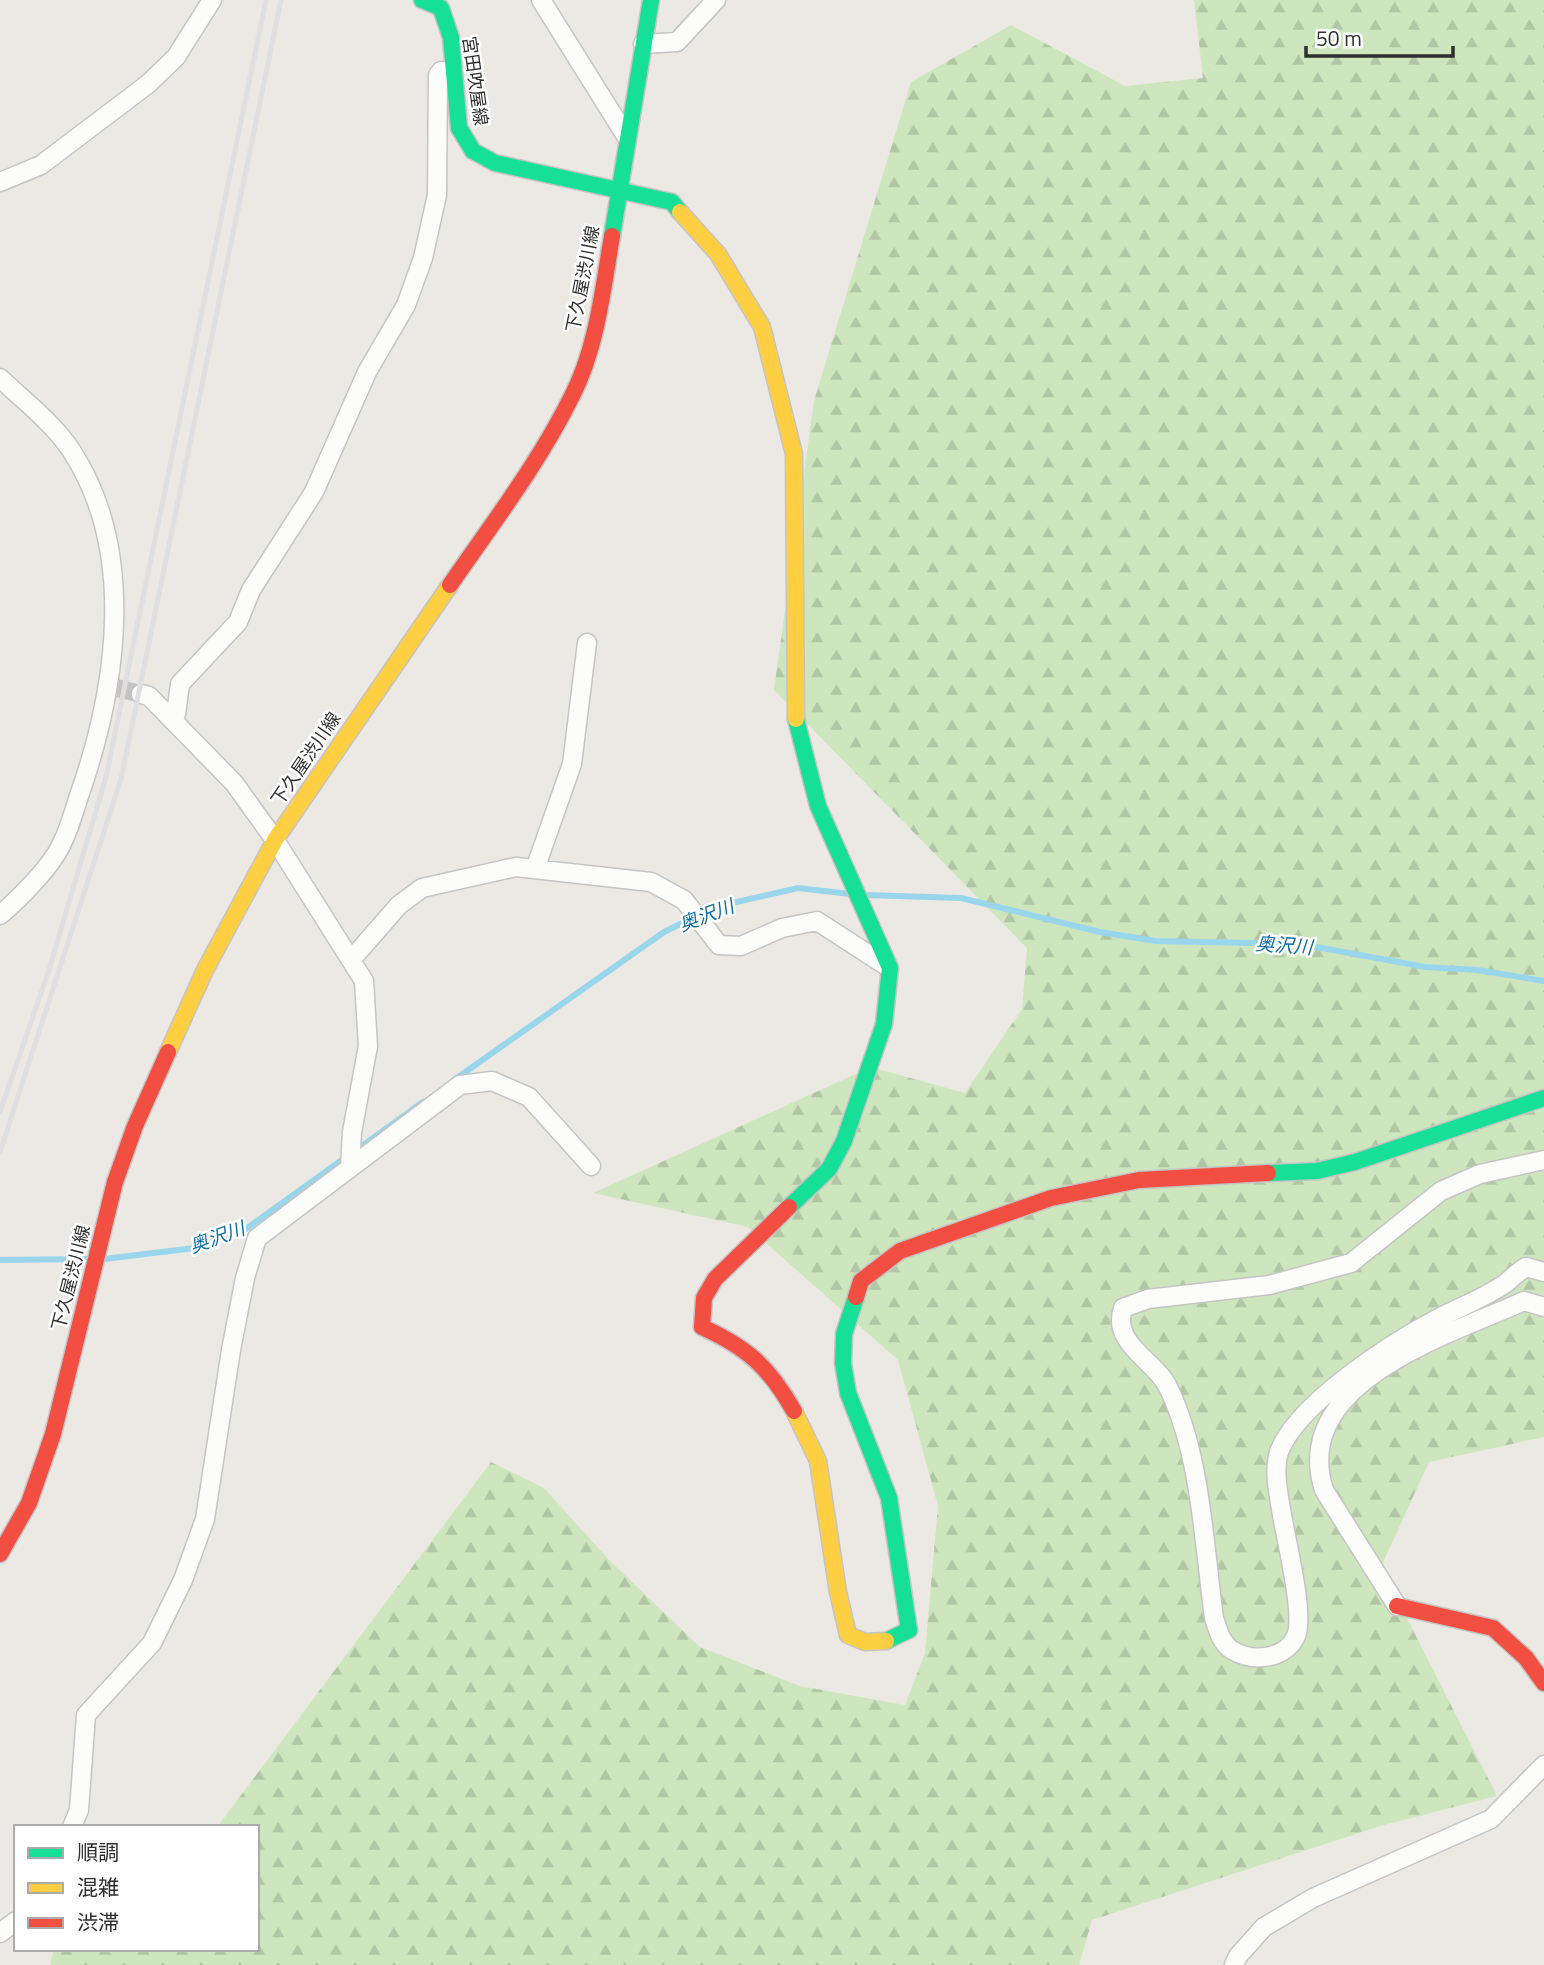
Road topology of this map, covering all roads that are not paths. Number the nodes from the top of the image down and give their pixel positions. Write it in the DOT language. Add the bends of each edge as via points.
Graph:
graph roads {
  1 [pos="212,0"];
  2 [pos="422,0"];
  3 [pos="541,0"];
  4 [pos="651,0"];
  5 [pos="716,0"];
  6 [pos="643,44"];
  7 [pos="453,71"];
  8 [pos="626,136"];
  9 [pos="0,182"];
  10 [pos="620,190"];
  11 [pos="0,378"];
  12 [pos="587,643"];
  13 [pos="141,694"];
  14 [pos="172,720"];
  15 [pos="275,840"];
  16 [pos="535,869"];
  17 [pos="0,915"];
  18 [pos="351,960"];
  19 [pos="890,968"];
  20 [pos="1544,1098"];
  21 [pos="1544,1160"];
  22 [pos="350,1166"];
  23 [pos="591,1166"];
  24 [pos="1544,1272"];
  25 [pos="1544,1307"];
  26 [pos="0,1554"];
  27 [pos="1397,1606"];
  28 [pos="1544,1683"];
  29 [pos="1544,1765"];
  30 [pos="73,1825"];
  31 [pos="1234,1965"];
  1 -- 9 [label="street" via="176,57 148,84 41,164"];
  2 -- 7 [label="street, 宮田吹屋線" via="441,8 451,37"];
  3 -- 8 [label="street"];
  4 -- 6 [label="street, 下久屋渋川線"];
  5 -- 6 [label="street" via="677,42"];
  6 -- 8 [label="street, 下久屋渋川線"];
  7 -- 10 [label="street, 宮田吹屋線" via="459,128 473,152 495,163"];
  7 -- 14 [label="street" via="438,75 437,195 423,258 406,305 367,372 314,492 251,590 238,622 180,684"];
  8 -- 10 [label="street, 下久屋渋川線"];
  10 -- 15 [label="street, 下久屋渋川線" via="586,362 557,427"];
  10 -- 19 [label="street, 宮田吹屋線" via="673,202 718,254 762,327 794,454 796,721 818,806"];
  11 -- 17 [label="street" via="71,450 93,496 110,550 114,651 112,688 62,845"];
  12 -- 16 [label="street" via="572,764"];
  13 -- 14 [label="street" via="149,696"];
  14 -- 15 [label="street" via="234,783"];
  15 -- 18 [label="street"];
  15 -- 26 [label="street, 下久屋渋川線" via="205,970 135,1126 115,1182 41,1471"];
  16 -- 18 [label="street" via="516,867 422,888 399,905"];
  16 -- 19 [label="street" via="651,881 684,900 719,945 741,946 782,928 817,921"];
  18 -- 22 [label="street" via="364,981 369,1025"];
  19 -- 20 [label="street" via="884,1024 844,1141 829,1169 715,1279 704,1298 702,1327 730,1339 764,1365 800,1422 818,1460 837,1604 848,1635 859,1642 889,1643 909,1630 889,1498 848,1393 843,1363 844,1335 861,1281 900,1251 1051,1198 1139,1180 1317,1171"];
  21 -- 24 [label="street" via="1480,1174 1441,1191 1351,1262 1269,1285 1148,1299 1123,1308 1120,1329 1164,1380 1179,1409 1190,1450 1214,1618 1220,1638 1232,1650 1251,1656 1276,1655 1289,1649 1298,1633 1278,1494 1278,1455 1287,1435 1370,1360 1526,1267"];
  22 -- 23 [label="street" via="460,1085 492,1080 529,1097"];
  22 -- 30 [label="street" via="257,1238 231,1350 205,1520 183,1580 152,1643 86,1715 79,1810"];
  25 -- 27 [label="street" via="1524,1301 1399,1356 1340,1403 1327,1429 1318,1471 1324,1490"];
  27 -- 28 [label="street" via="1493,1628 1526,1658"];
  29 -- 31 [label="street" via="1491,1819 1313,1898 1264,1927"];
}
